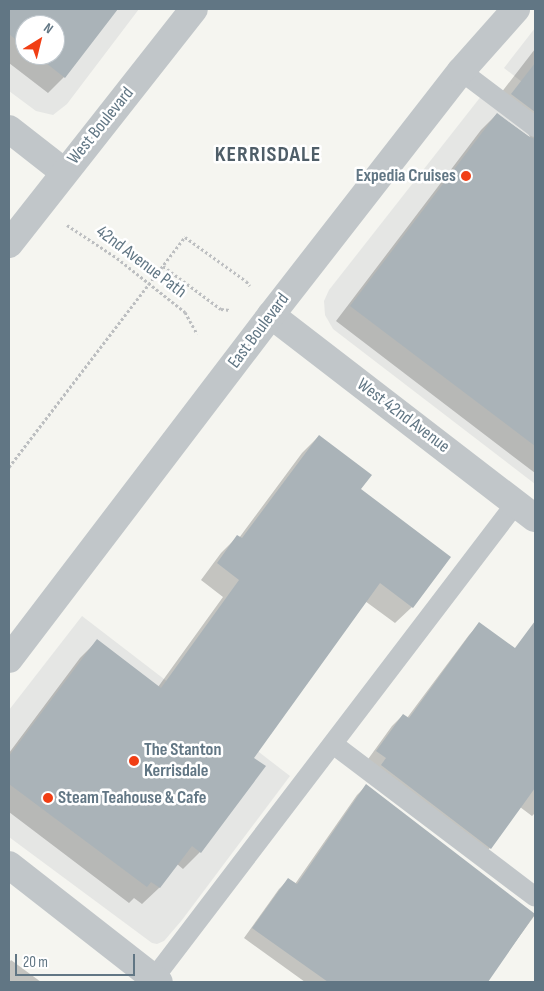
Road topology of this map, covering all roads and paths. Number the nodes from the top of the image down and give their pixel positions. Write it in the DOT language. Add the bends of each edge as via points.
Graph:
graph roads {
  1 [pos="194,9"];
  2 [pos="516,9"];
  3 [pos="461,71"];
  4 [pos="535,127"];
  5 [pos="9,129"];
  6 [pos="64,172"];
  7 [pos="59,221"];
  8 [pos="9,244"];
  9 [pos="163,266"];
  10 [pos="149,284"];
  11 [pos="271,315"];
  12 [pos="197,334"];
  13 [pos="9,467"];
  14 [pos="526,510"];
  15 [pos="9,659"];
  16 [pos="333,744"];
  17 [pos="9,865"];
  18 [pos="535,897"];
  19 [pos="155,981"];
  1 -- 6 [label="street, West Boulevard"];
  2 -- 3 [label="street, East Boulevard"];
  3 -- 4 [label="lane"];
  3 -- 11 [label="street, East Boulevard"];
  5 -- 6 [label="street"];
  6 -- 8 [label="street, West Boulevard"];
  7 -- 10 [label="path, 42nd Avenue Path" via="117,258"];
  9 -- 10 [label="path"];
  9 -- 11 [label="path" via="221,309"];
  9 -- 11 [label="path" via="185,237 246,281"];
  10 -- 12 [label="path, 42nd Avenue Path" via="185,312"];
  10 -- 13 [label="path"];
  11 -- 14 [label="street, West 42nd Avenue"];
  11 -- 15 [label="street, East Boulevard"];
  14 -- 16 [label="lane"];
  16 -- 18 [label="lane"];
  16 -- 19 [label="lane"];
  17 -- 19 [label="street"];
}
